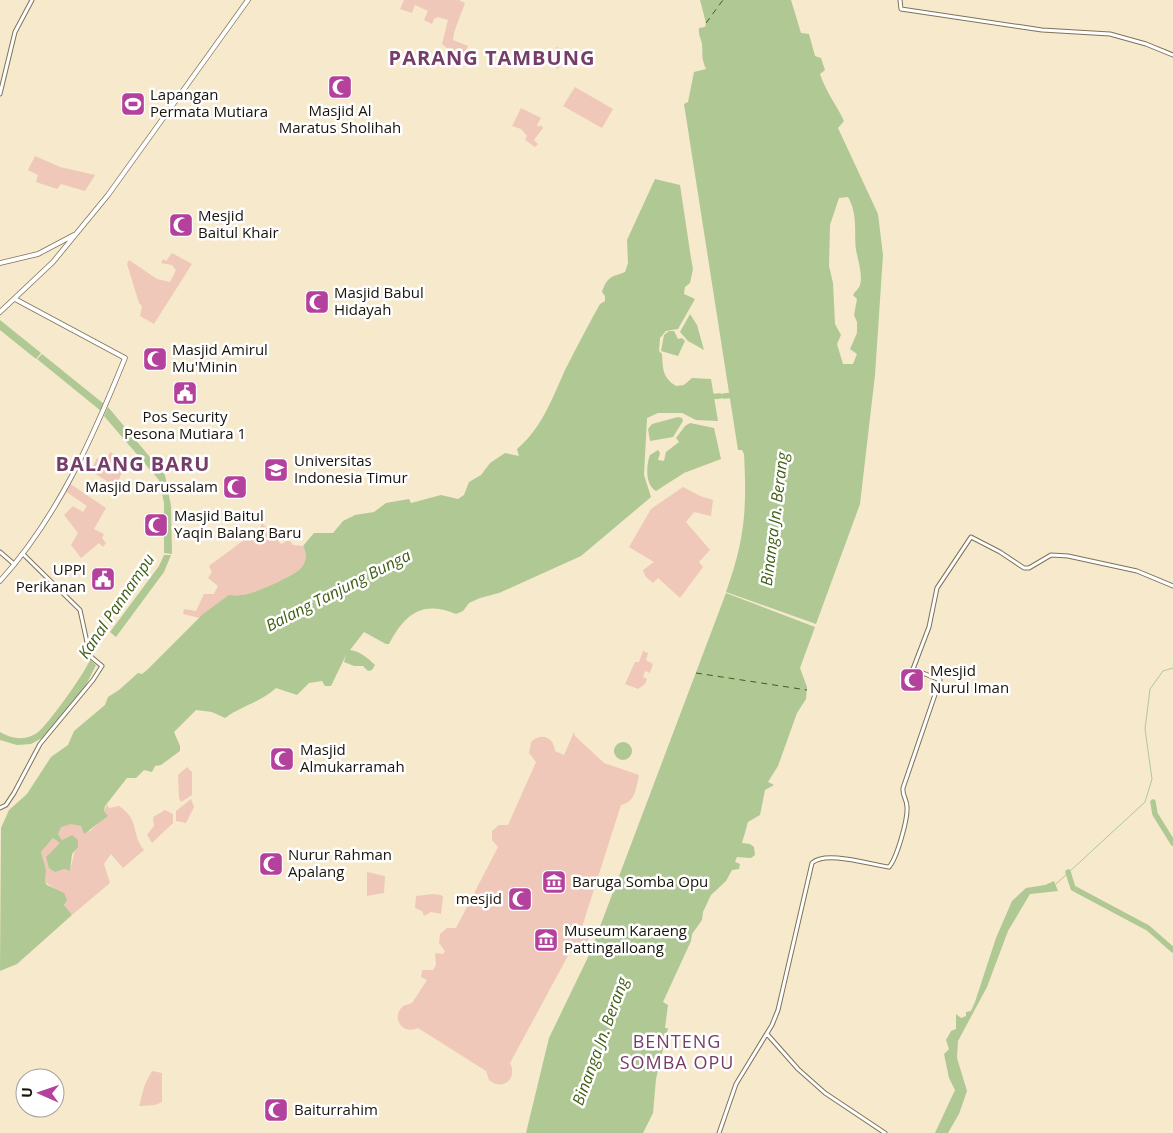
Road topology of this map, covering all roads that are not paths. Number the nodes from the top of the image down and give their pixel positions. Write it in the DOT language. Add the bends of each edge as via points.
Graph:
graph roads {
  1 [pos="32,0"];
  2 [pos="248,0"];
  3 [pos="900,0"];
  4 [pos="1173,55"];
  5 [pos="0,94"];
  6 [pos="76,234"];
  7 [pos="0,264"];
  8 [pos="15,299"];
  9 [pos="0,312"];
  10 [pos="0,552"];
  11 [pos="23,554"];
  12 [pos="14,564"];
  13 [pos="0,581"];
  14 [pos="1173,586"];
  15 [pos="0,808"];
  16 [pos="767,1034"];
  17 [pos="719,1133"];
  18 [pos="885,1133"];
  1 -- 5 [label="street" via="15,32"];
  2 -- 6 [label="main road"];
  3 -- 4 [label="street" via="901,9 1048,31 1110,34"];
  6 -- 7 [label="main road" via="38,254"];
  6 -- 8 [label="main road"];
  8 -- 9 [label="main road"];
  8 -- 11 [label="main road" via="125,358 76,469"];
  10 -- 12 [label="street"];
  11 -- 12 [label="main road"];
  11 -- 15 [label="street" via="80,610 90,657 100,665 93,680 40,744 11,798"];
  12 -- 13 [label="main road"];
  14 -- 16 [label="street" via="1138,571 1068,556 1050,555 1024,568 971,536 937,588 929,627 913,669 940,680 904,788 907,808 896,853 889,867 851,859 813,862 780,1001"];
  16 -- 17 [label="street" via="736,1084"];
  16 -- 18 [label="street" via="798,1069 825,1092"];
}
